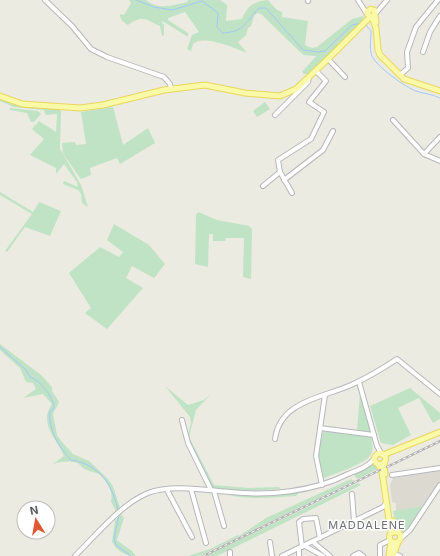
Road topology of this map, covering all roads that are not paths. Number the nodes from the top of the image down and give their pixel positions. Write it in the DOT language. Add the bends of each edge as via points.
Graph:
graph roads {
  1 [pos="45,0"];
  2 [pos="438,0"];
  3 [pos="386,1"];
  4 [pos="360,2"];
  5 [pos="440,16"];
  6 [pos="369,17"];
  7 [pos="423,52"];
  8 [pos="328,60"];
  9 [pos="316,71"];
  10 [pos="400,75"];
  11 [pos="309,76"];
  12 [pos="345,77"];
  13 [pos="171,88"];
  14 [pos="440,91"];
  15 [pos="0,96"];
  16 [pos="275,115"];
  17 [pos="393,120"];
  18 [pos="333,131"];
  19 [pos="440,137"];
  20 [pos="424,154"];
  21 [pos="440,161"];
  22 [pos="280,172"];
  23 [pos="284,180"];
  24 [pos="263,186"];
  25 [pos="292,193"];
  26 [pos="359,382"];
  27 [pos="440,394"];
  28 [pos="325,395"];
  29 [pos="182,420"];
  30 [pos="320,428"];
  31 [pos="440,432"];
  32 [pos="374,435"];
  33 [pos="275,439"];
  34 [pos="380,459"];
  35 [pos="440,468"];
  36 [pos="392,475"];
  37 [pos="322,485"];
  38 [pos="440,485"];
  39 [pos="191,489"];
  40 [pos="167,490"];
  41 [pos="213,491"];
  42 [pos="352,494"];
  43 [pos="385,504"];
  44 [pos="354,521"];
  45 [pos="224,526"];
  46 [pos="192,537"];
  47 [pos="320,538"];
  48 [pos="395,538"];
  49 [pos="270,542"];
  50 [pos="313,542"];
  51 [pos="206,543"];
  52 [pos="302,547"];
  53 [pos="75,556"];
  54 [pos="272,556"];
  55 [pos="282,556"];
  56 [pos="299,556"];
  57 [pos="323,556"];
  58 [pos="330,556"];
  59 [pos="353,556"];
  60 [pos="363,556"];
  61 [pos="380,556"];
  62 [pos="389,556"];
  63 [pos="393,556"];
  64 [pos="400,556"];
  1 -- 13 [label="street" via="91,49 107,58 164,77"];
  2 -- 10 [label="street" via="418,23 407,52 408,68"];
  3 -- 6 [label="street"];
  4 -- 6 [label="street"];
  5 -- 7 [label="street" via="430,32"];
  6 -- 8 [label="main road"];
  6 -- 10 [label="main road" via="376,28 378,53"];
  8 -- 9 [label="main road"];
  8 -- 12 [label="street"];
  9 -- 11 [label="main road"];
  9 -- 22 [label="street" via="326,81 308,102 324,112 311,139 280,158"];
  10 -- 14 [label="main road" via="411,82"];
  11 -- 13 [label="main road" via="296,89 280,96 207,86"];
  11 -- 16 [label="street" via="308,82"];
  13 -- 15 [label="main road" via="90,107 22,104"];
  17 -- 20 [label="street"];
  18 -- 23 [label="street" via="323,150"];
  19 -- 20 [label="street"];
  20 -- 21 [label="street"];
  22 -- 23 [label="street"];
  22 -- 24 [label="street"];
  23 -- 25 [label="street"];
  26 -- 27 [label="street" via="397,360"];
  26 -- 28 [label="street"];
  26 -- 32 [label="street"];
  28 -- 30 [label="street"];
  28 -- 33 [label="street" via="290,411 279,424"];
  29 -- 41 [label="street" via="188,442"];
  30 -- 32 [label="street"];
  30 -- 37 [label="street" via="316,456"];
  31 -- 34 [label="main road"];
  32 -- 34 [label="street"];
  34 -- 37 [label="street"];
  34 -- 43 [label="main road"];
  34 -- 48 [label="main road"];
  35 -- 36 [label="street"];
  37 -- 41 [label="street" via="251,494"];
  38 -- 48 [label="street" via="406,534"];
  39 -- 40 [label="street"];
  39 -- 41 [label="street"];
  39 -- 51 [label="street"];
  40 -- 46 [label="street"];
  40 -- 53 [label="street" via="148,493 134,500"];
  41 -- 45 [label="street"];
  42 -- 44 [label="street"];
  43 -- 44 [label="street"];
  43 -- 48 [label="main road"];
  44 -- 47 [label="street"];
  47 -- 50 [label="street"];
  47 -- 52 [label="street" via="316,518 303,519 299,522"];
  48 -- 61 [label="street" via="380,545"];
  48 -- 62 [label="main road"];
  48 -- 63 [label="main road"];
  49 -- 54 [label="street"];
  50 -- 52 [label="street"];
  50 -- 58 [label="street"];
  52 -- 55 [label="street"];
  52 -- 56 [label="street"];
  52 -- 57 [label="street"];
  59 -- 60 [label="street" via="360,553"];
  63 -- 64 [label="street"];
}
